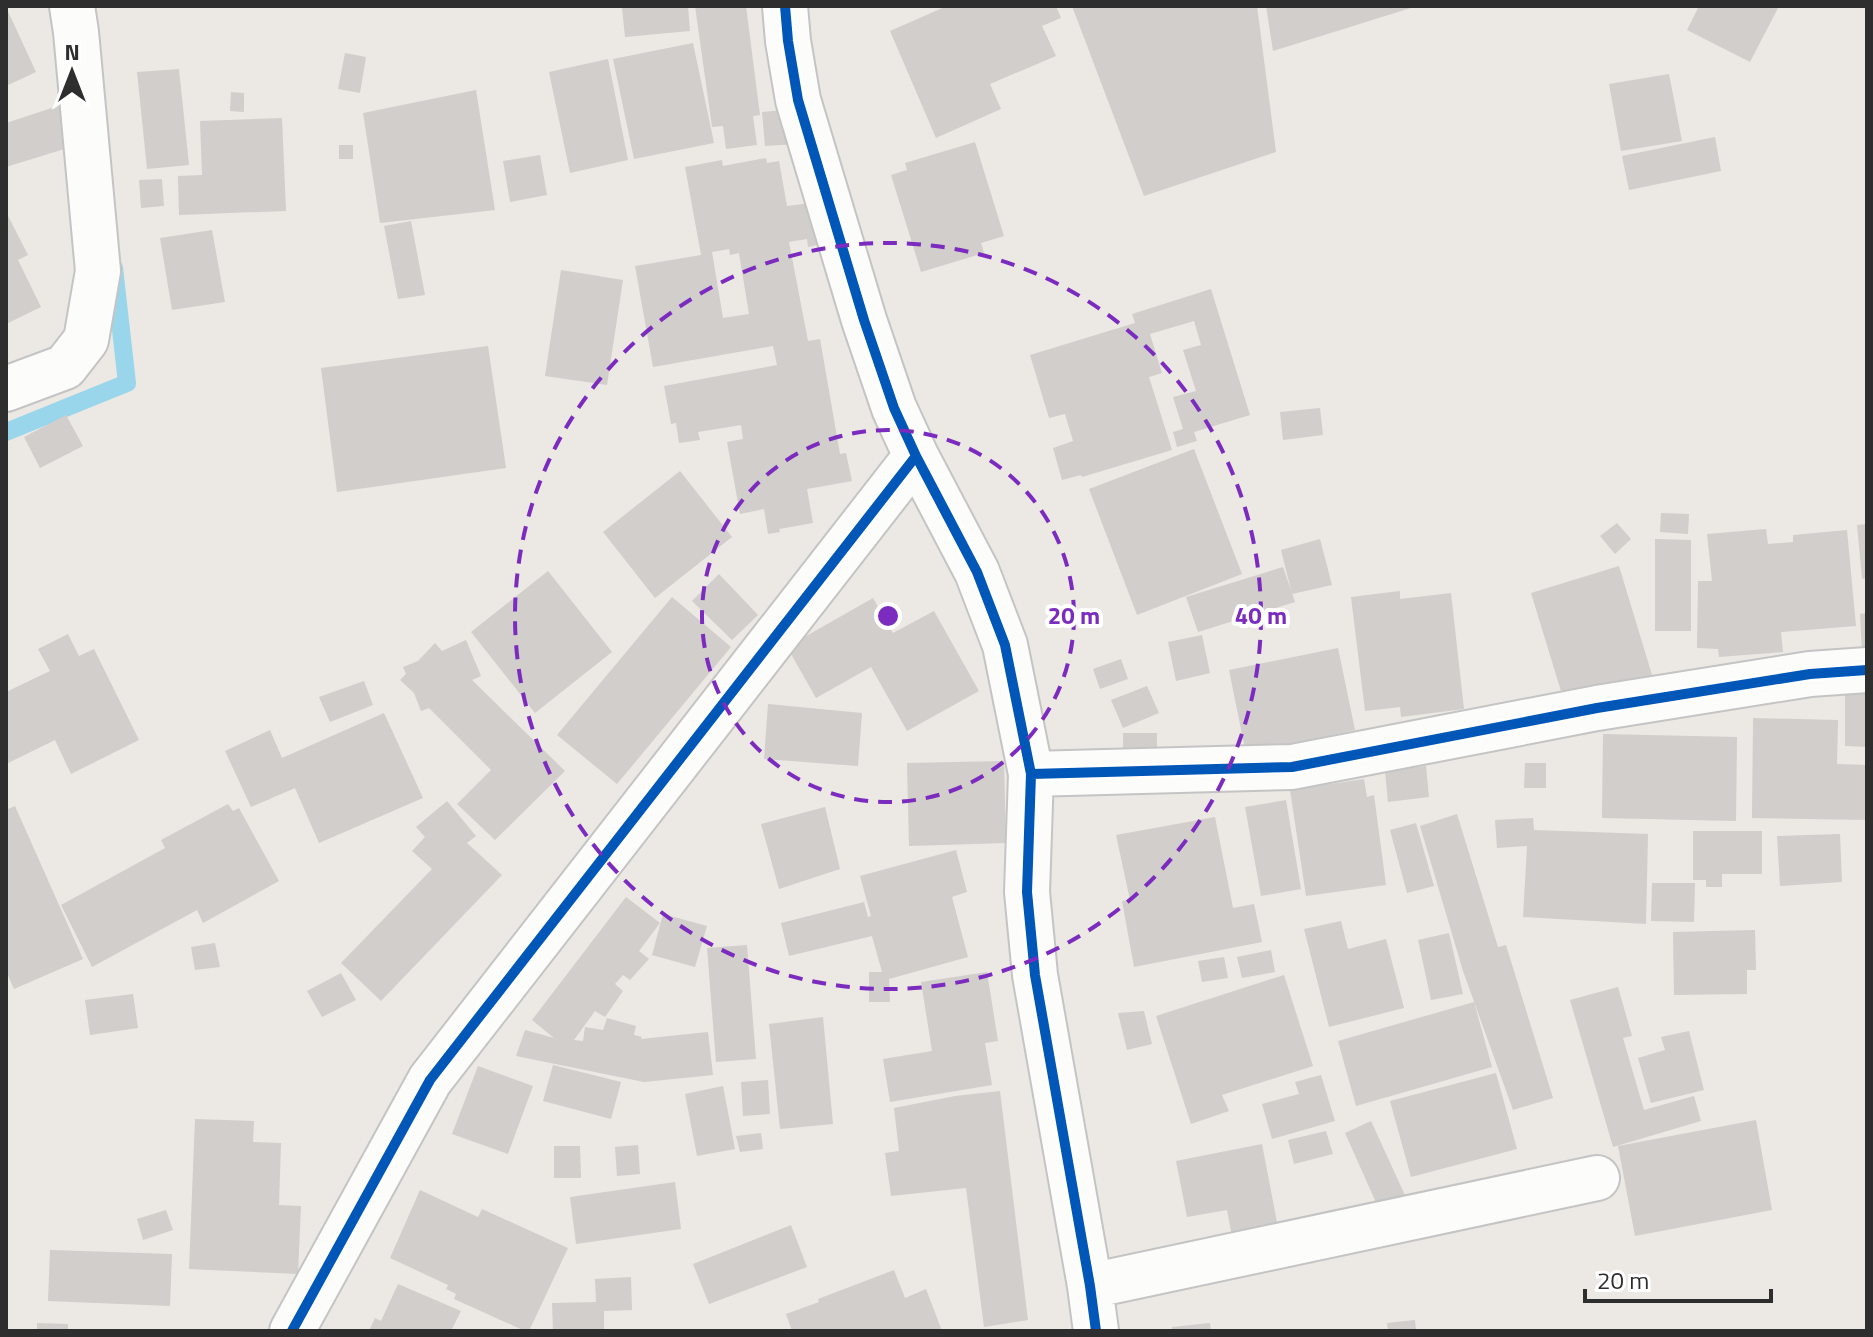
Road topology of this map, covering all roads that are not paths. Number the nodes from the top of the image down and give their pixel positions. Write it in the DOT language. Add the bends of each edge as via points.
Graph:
graph roads {
  1 [pos="72,6"];
  2 [pos="785,6"];
  3 [pos="6,389"];
  4 [pos="916,456"];
  5 [pos="1867,670"];
  6 [pos="1031,774"];
  7 [pos="1597,1178"];
  8 [pos="1090,1286"];
  9 [pos="292,1331"];
  10 [pos="1096,1331"];
  1 -- 3 [label="street" via="98,271 86,340 65,367"];
  2 -- 4 [label="street" via="798,100 864,320"];
  4 -- 6 [label="street" via="977,572 1005,645"];
  4 -- 9 [label="street" via="430,1080"];
  5 -- 6 [label="street" via="1597,708 1292,767"];
  6 -- 8 [label="street" via="1027,892 1035,975"];
  7 -- 8 [label="street"];
  8 -- 10 [label="street"];
}
